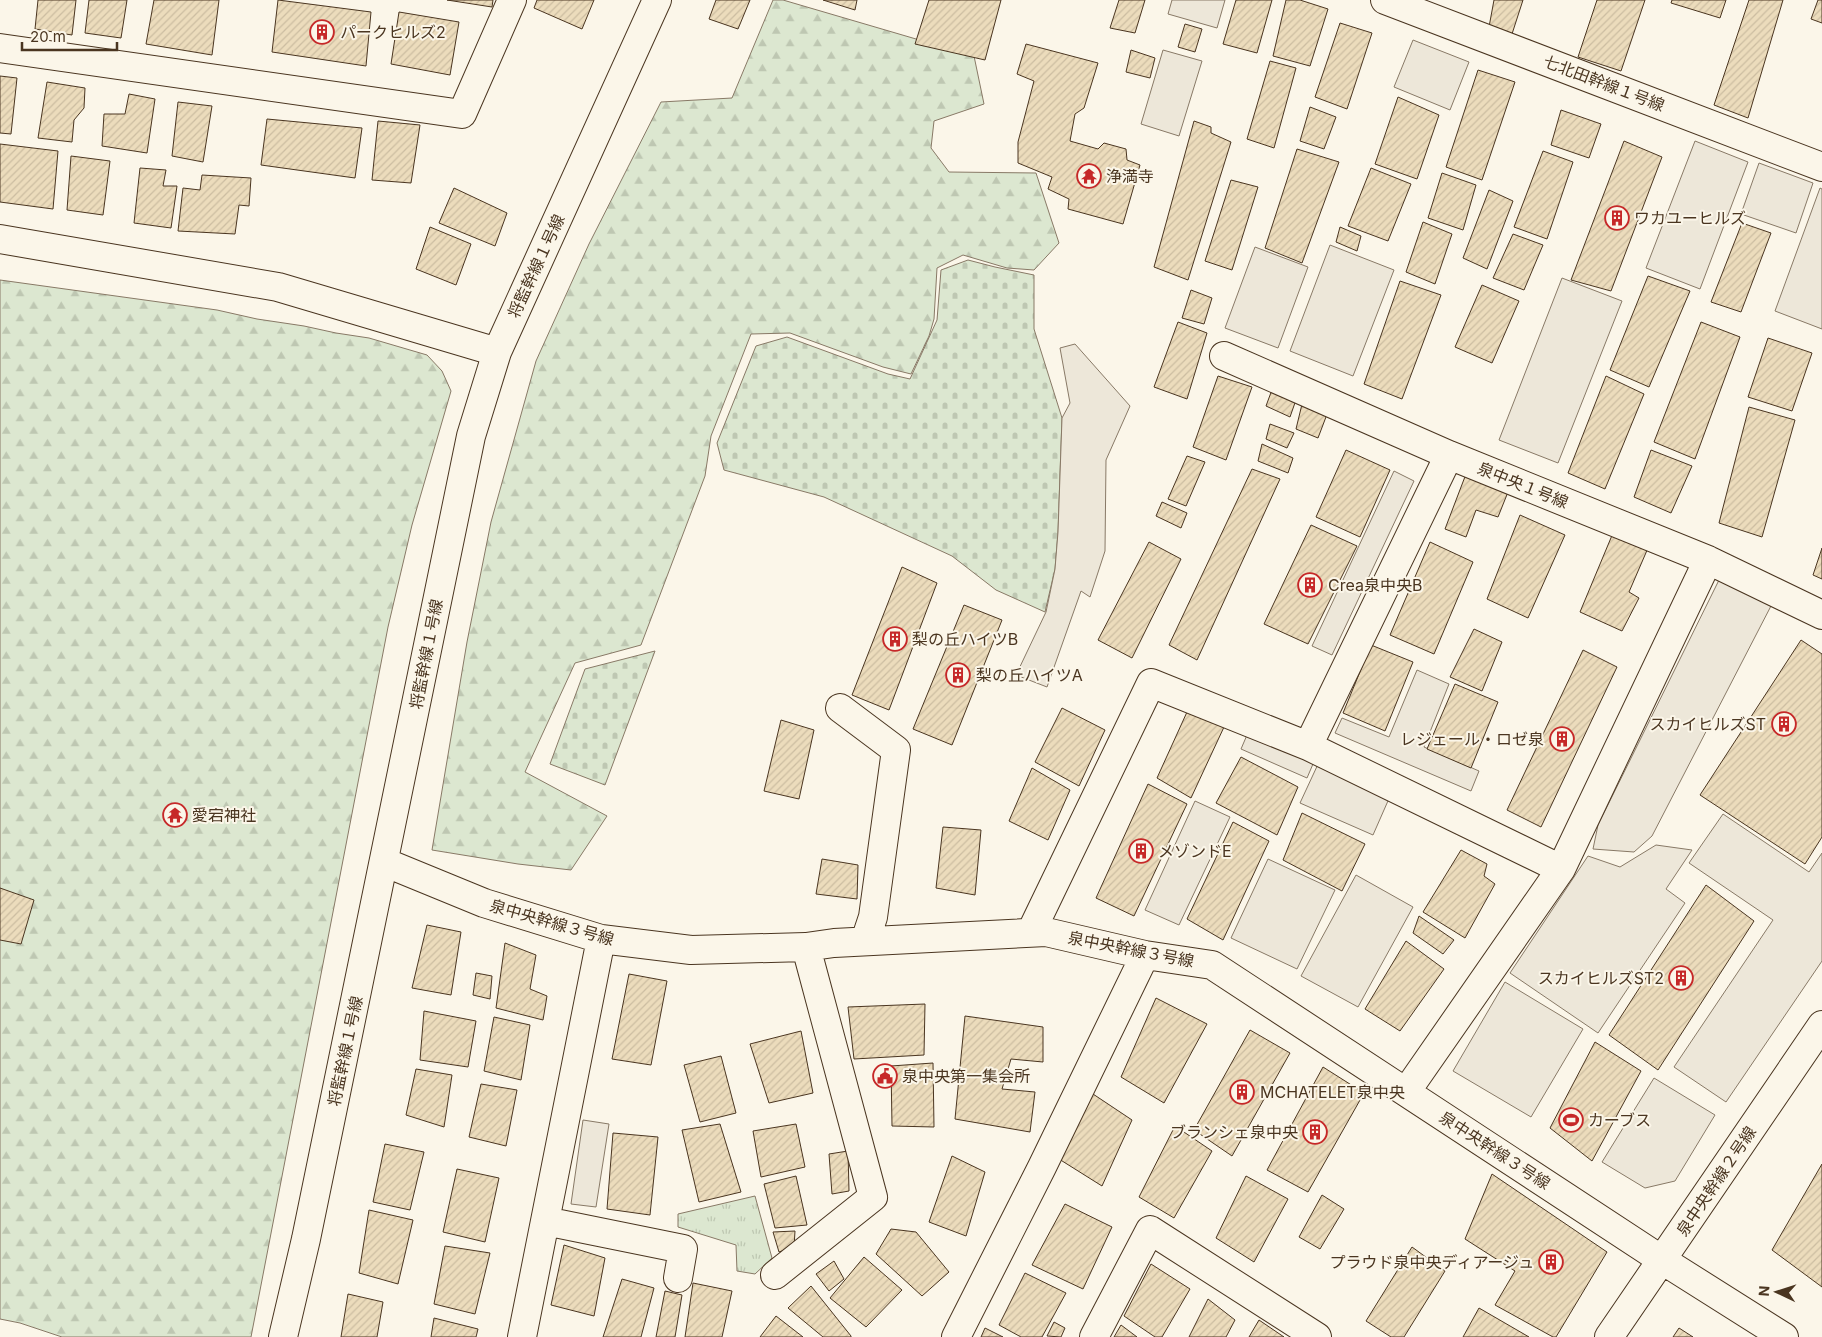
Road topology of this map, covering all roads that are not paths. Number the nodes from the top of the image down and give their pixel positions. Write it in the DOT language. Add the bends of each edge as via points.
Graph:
graph roads {
  1 [pos="512,0"];
  2 [pos="657,0"];
  3 [pos="1385,0"];
  4 [pos="0,48"];
  5 [pos="1822,167"];
  6 [pos="0,239"];
  7 [pos="497,352"];
  8 [pos="1224,356"];
  9 [pos="1448,455"];
  10 [pos="1708,560"];
  11 [pos="1822,615"];
  12 [pos="840,708"];
  13 [pos="1308,746"];
  14 [pos="384,862"];
  15 [pos="1561,869"];
  16 [pos="1031,932"];
  17 [pos="601,939"];
  18 [pos="865,941"];
  19 [pos="806,947"];
  20 [pos="1145,955"];
  21 [pos="1822,1025"];
  22 [pos="1406,1092"];
  23 [pos="545,1221"];
  24 [pos="1662,1260"];
  25 [pos="775,1275"];
  26 [pos="678,1278"];
  27 [pos="282,1337"];
  28 [pos="522,1337"];
  29 [pos="956,1337"];
  30 [pos="1094,1337"];
  31 [pos="1317,1337"];
  32 [pos="1609,1337"];
  33 [pos="1784,1337"];
  1 -- 4 [label="street" via="462,114"];
  2 -- 7 [label="street, 将監幹線１号線"];
  3 -- 5 [label="street, 七北田幹線１号線"];
  6 -- 7 [label="street" via="278,287"];
  7 -- 14 [label="street, 将監幹線１号線" via="471,436"];
  8 -- 9 [label="street, 泉中央１号線"];
  9 -- 10 [label="street, 泉中央１号線"];
  9 -- 13 [label="street"];
  10 -- 11 [label="street, 泉中央１号線"];
  10 -- 15 [label="street"];
  12 -- 18 [label="street" via="896,750 873,917"];
  13 -- 15 [label="street"];
  13 -- 16 [label="street" via="1151,683"];
  14 -- 17 [label="street, 泉中央幹線３号線" via="484,904"];
  14 -- 27 [label="street, 将監幹線１号線" via="306,1239"];
  15 -- 22 [label="street"];
  16 -- 18 [label="street, 泉中央幹線３号線"];
  16 -- 20 [label="street, 泉中央幹線３号線" via="1046,932"];
  17 -- 19 [label="street, 泉中央幹線３号線" via="691,950"];
  17 -- 23 [label="street"];
  18 -- 19 [label="street, 泉中央幹線３号線"];
  19 -- 25 [label="street" via="873,1197"];
  20 -- 22 [label="street, 泉中央幹線３号線" via="1212,965"];
  20 -- 29 [label="street"];
  21 -- 24 [label="street, 泉中央幹線２号線"];
  22 -- 24 [label="street, 泉中央幹線３号線"];
  23 -- 26 [label="street" via="683,1248"];
  23 -- 28 [label="street"];
  24 -- 32 [label="street, 泉中央幹線２号線"];
  24 -- 33 [label="street, 泉中央幹線３号線"];
  30 -- 31 [label="street" via="1150,1230"];
}
